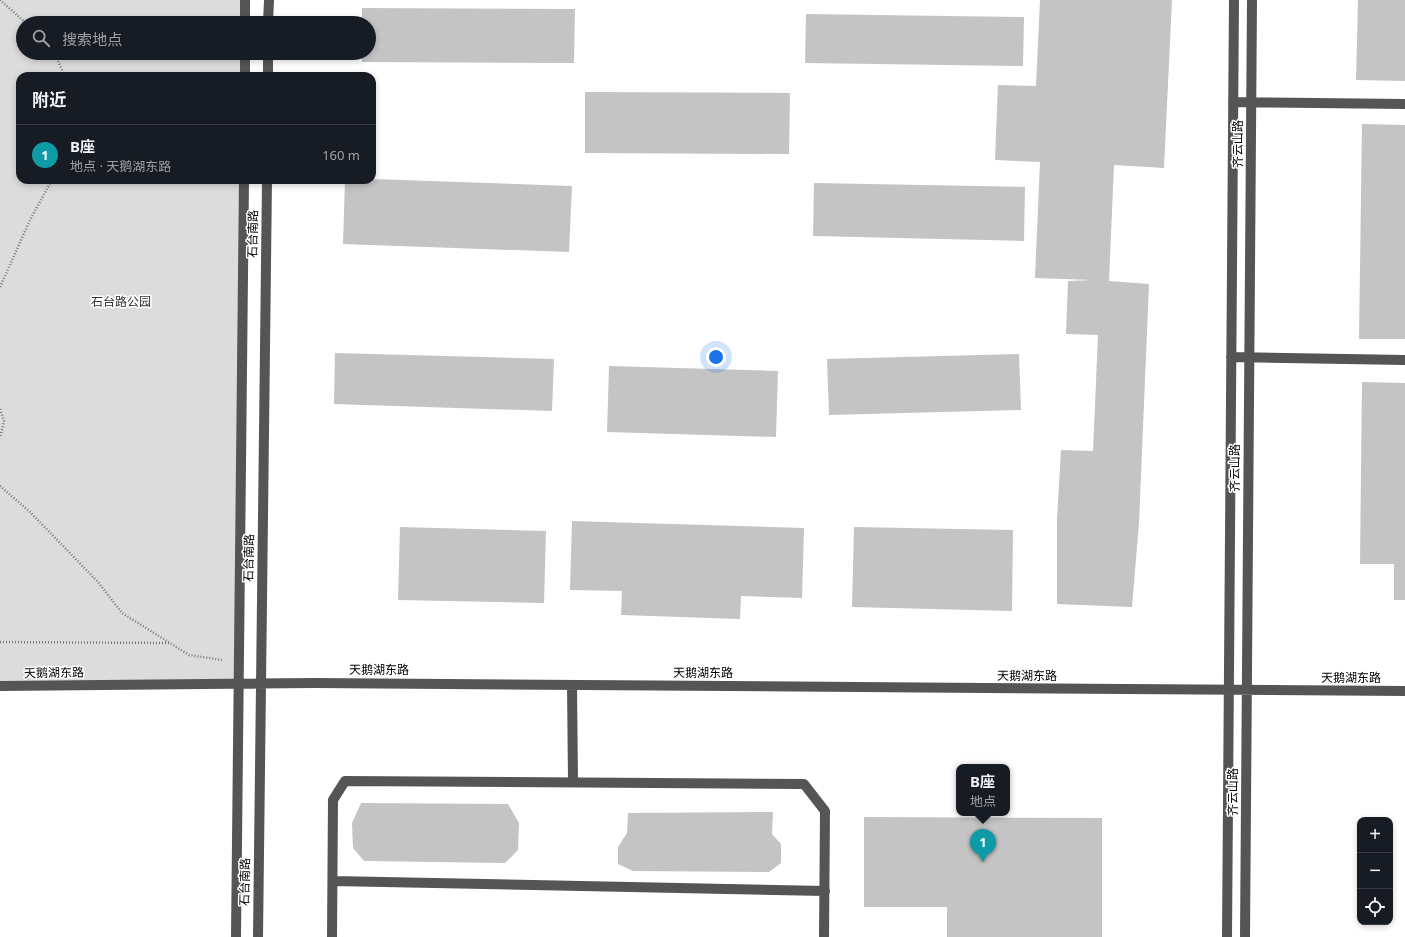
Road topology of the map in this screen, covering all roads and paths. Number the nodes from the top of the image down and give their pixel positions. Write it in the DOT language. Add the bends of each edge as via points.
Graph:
graph roads {
  1 [pos="0,0"];
  2 [pos="245,0"];
  3 [pos="269,0"];
  4 [pos="1234,0"];
  5 [pos="1252,0"];
  6 [pos="18,16"];
  7 [pos="245,16"];
  8 [pos="268,16"];
  9 [pos="57,60"];
  10 [pos="245,60"];
  11 [pos="268,60"];
  12 [pos="63,72"];
  13 [pos="245,72"];
  14 [pos="268,72"];
  15 [pos="1233,102"];
  16 [pos="1252,102"];
  17 [pos="1405,104"];
  18 [pos="50,184"];
  19 [pos="244,184"];
  20 [pos="266,184"];
  21 [pos="0,287"];
  22 [pos="1231,357"];
  23 [pos="1249,357"];
  24 [pos="1405,360"];
  25 [pos="0,409"];
  26 [pos="0,438"];
  27 [pos="0,486"];
  28 [pos="0,642"];
  29 [pos="170,644"];
  30 [pos="239,663"];
  31 [pos="238,684"];
  32 [pos="261,684"];
  33 [pos="572,685"];
  34 [pos="0,686"];
  35 [pos="1228,690"];
  36 [pos="1247,690"];
  37 [pos="1405,691"];
  38 [pos="573,781"];
  39 [pos="333,881"];
  40 [pos="825,890"];
  41 [pos="236,937"];
  42 [pos="258,937"];
  43 [pos="332,937"];
  44 [pos="824,937"];
  45 [pos="1227,937"];
  46 [pos="1245,937"];
  1 -- 6 [label="path"];
  2 -- 7 [label="street"];
  3 -- 8 [label="street"];
  4 -- 15 [label="street"];
  5 -- 16 [label="street, 齐云山路"];
  9 -- 12 [label="path"];
  10 -- 13 [label="street"];
  11 -- 14 [label="street"];
  15 -- 16 [label="street"];
  15 -- 22 [label="street"];
  16 -- 17 [label="street"];
  16 -- 23 [label="street, 齐云山路"];
  18 -- 21 [label="path" via="31,218"];
  19 -- 30 [label="street, 石台南路"];
  20 -- 32 [label="street, 石台南路"];
  22 -- 23 [label="street"];
  22 -- 35 [label="street"];
  23 -- 24 [label="street"];
  23 -- 36 [label="street, 齐云山路"];
  25 -- 26 [label="path" via="4,421"];
  27 -- 29 [label="path" via="30,512 98,582 122,613"];
  28 -- 29 [label="path"];
  29 -- 30 [label="path" via="189,654"];
  30 -- 31 [label="street, 石台南路"];
  31 -- 32 [label="street, 天鹅湖东路"];
  31 -- 34 [label="street, 天鹅湖东路"];
  31 -- 41 [label="street, 石台南路"];
  32 -- 33 [label="street, 天鹅湖东路"];
  32 -- 42 [label="street, 石台南路"];
  33 -- 35 [label="street, 天鹅湖东路"];
  33 -- 38 [label="street"];
  35 -- 36 [label="street, 天鹅湖东路"];
  35 -- 45 [label="street"];
  36 -- 37 [label="street, 天鹅湖东路"];
  36 -- 46 [label="street, 齐云山路"];
  38 -- 39 [label="street" via="345,781 333,800"];
  38 -- 40 [label="street" via="804,784 825,811"];
  39 -- 40 [label="street"];
  39 -- 43 [label="street"];
  40 -- 44 [label="street"];
}
